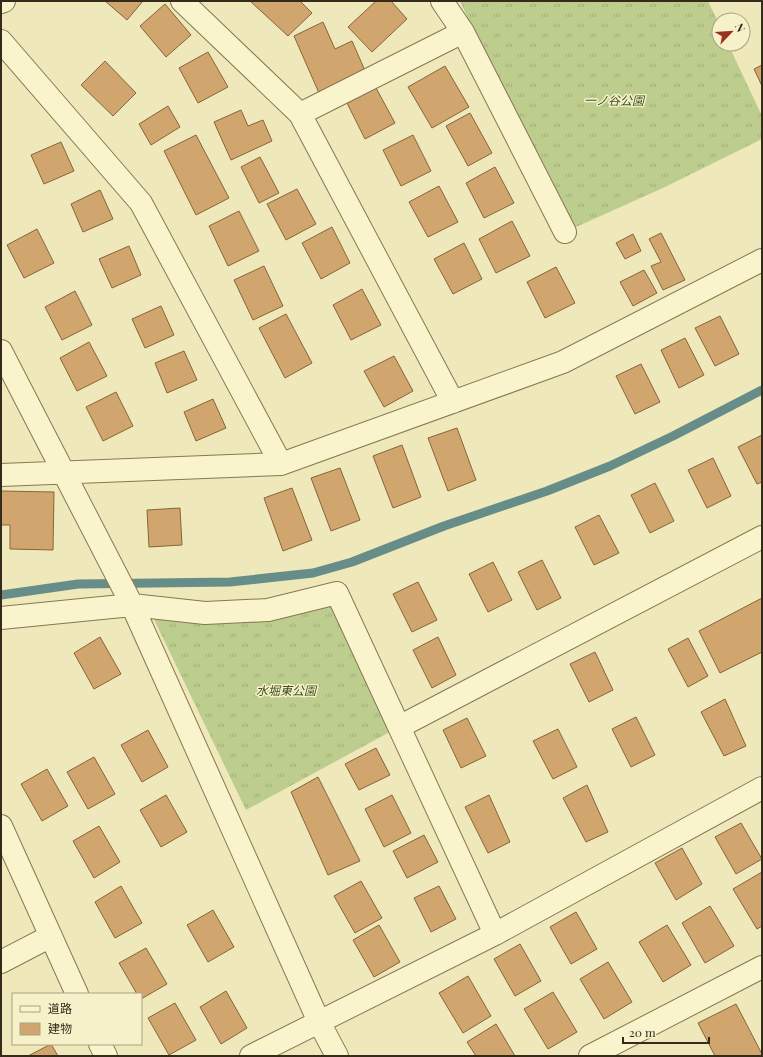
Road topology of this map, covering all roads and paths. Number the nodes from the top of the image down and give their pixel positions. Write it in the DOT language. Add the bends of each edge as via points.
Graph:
graph roads {
  1 [pos="182,1"];
  2 [pos="442,1"];
  3 [pos="463,32"];
  4 [pos="1,41"];
  5 [pos="300,114"];
  6 [pos="565,232"];
  7 [pos="762,260"];
  8 [pos="1,351"];
  9 [pos="453,402"];
  10 [pos="281,464"];
  11 [pos="64,473"];
  12 [pos="1,475"];
  13 [pos="762,537"];
  14 [pos="130,600"];
  15 [pos="1,618"];
  16 [pos="399,727"];
  17 [pos="762,788"];
  18 [pos="1,826"];
  19 [pos="495,934"];
  20 [pos="51,936"];
  21 [pos="1,962"];
  22 [pos="762,967"];
  23 [pos="77,993"];
  24 [pos="319,1022"];
  25 [pos="100,1045"];
  26 [pos="106,1056"];
  27 [pos="251,1056"];
  28 [pos="337,1056"];
  29 [pos="590,1056"];
  1 -- 5 [label="street"];
  2 -- 3 [label="street"];
  3 -- 5 [label="street"];
  3 -- 6 [label="street"];
  4 -- 10 [label="street" via="141,204"];
  5 -- 9 [label="street"];
  7 -- 9 [label="street" via="563,362"];
  8 -- 11 [label="street"];
  9 -- 10 [label="street"];
  10 -- 11 [label="street"];
  11 -- 12 [label="street"];
  11 -- 14 [label="street"];
  13 -- 16 [label="street"];
  14 -- 15 [label="street"];
  14 -- 16 [label="street" via="205,613 268,610 337,593"];
  14 -- 24 [label="street"];
  16 -- 19 [label="street"];
  17 -- 19 [label="street"];
  18 -- 20 [label="street"];
  19 -- 24 [label="street"];
  20 -- 21 [label="street"];
  20 -- 23 [label="street"];
  22 -- 29 [label="street"];
  24 -- 27 [label="street"];
  24 -- 28 [label="street"];
  25 -- 26 [label="street"];
}
